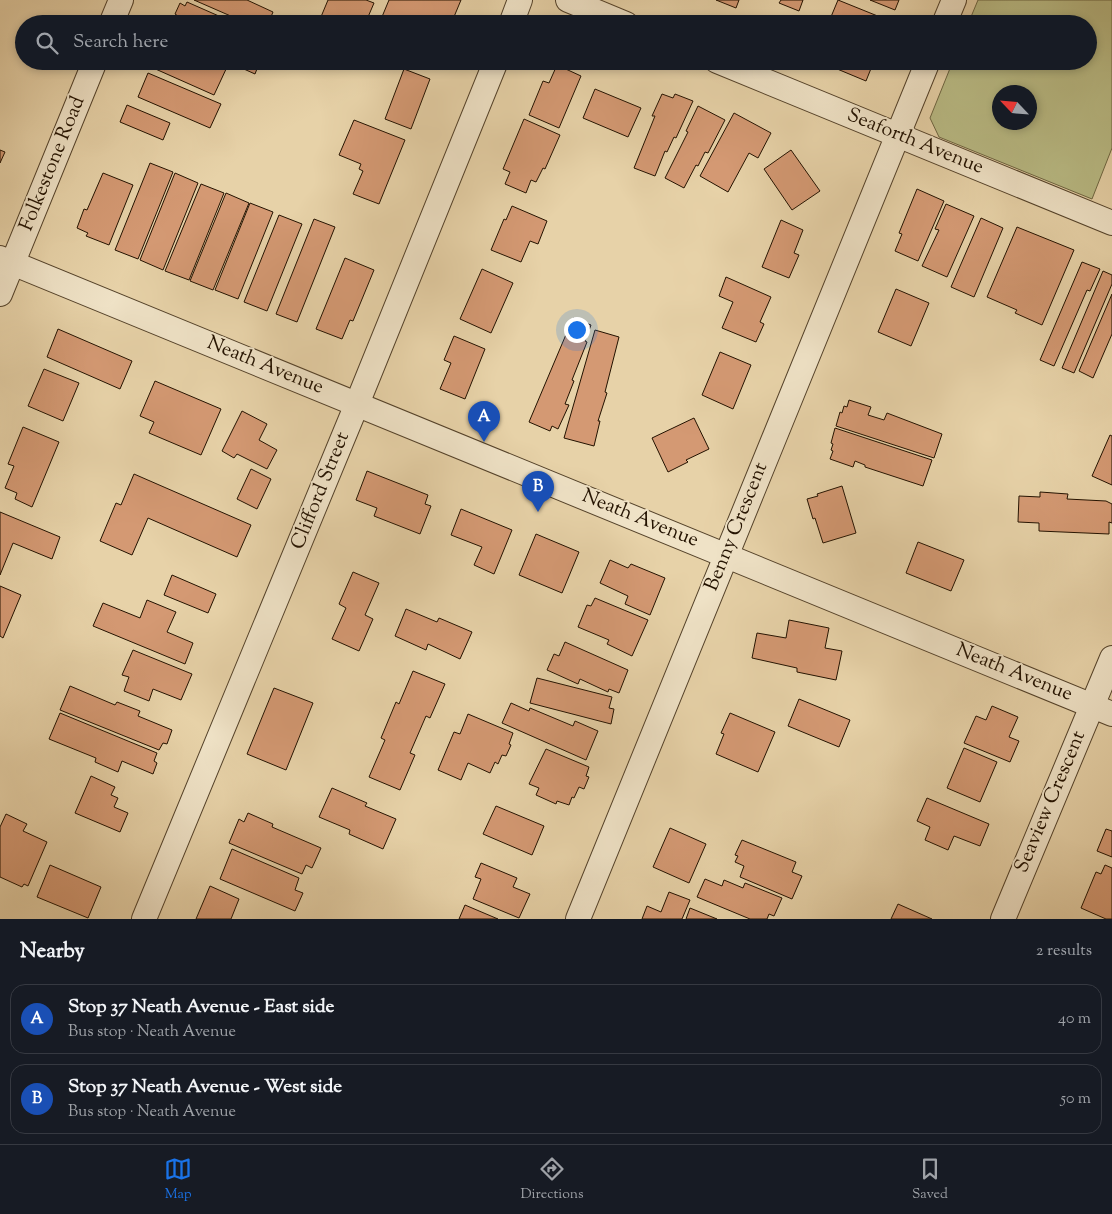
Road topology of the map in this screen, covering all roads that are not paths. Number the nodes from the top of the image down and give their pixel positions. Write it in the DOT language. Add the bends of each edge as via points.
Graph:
graph roads {
  1 [pos="120,0"];
  2 [pos="520,0"];
  3 [pos="568,0"];
  4 [pos="954,0"];
  5 [pos="114,15"];
  6 [pos="514,15"];
  7 [pos="604,15"];
  8 [pos="948,15"];
  9 [pos="91,70"];
  10 [pos="492,70"];
  11 [pos="739,70"];
  12 [pos="924,70"];
  13 [pos="897,135"];
  14 [pos="1112,223"];
  15 [pos="6,260"];
  16 [pos="0,294"];
  17 [pos="357,404"];
  18 [pos="726,554"];
  19 [pos="1112,658"];
  20 [pos="1102,709"];
  21 [pos="144,919"];
  22 [pos="578,919"];
  23 [pos="1003,919"];
  1 -- 5 [label="street"];
  2 -- 6 [label="street"];
  3 -- 7 [label="street"];
  4 -- 8 [label="street"];
  9 -- 15 [label="street, Folkestone Road"];
  10 -- 17 [label="street, Clifford Street"];
  11 -- 13 [label="street, Seaforth Avenue"];
  12 -- 13 [label="street, Benny Crescent"];
  13 -- 14 [label="street, Seaforth Avenue"];
  13 -- 18 [label="street, Benny Crescent"];
  15 -- 16 [label="street, Folkestone Road"];
  15 -- 17 [label="street, Neath Avenue"];
  17 -- 18 [label="street, Neath Avenue"];
  17 -- 21 [label="street, Clifford Street"];
  18 -- 20 [label="street, Neath Avenue"];
  18 -- 22 [label="street, Benny Crescent"];
  19 -- 20 [label="street, Seaview Crescent"];
  20 -- 23 [label="street, Seaview Crescent"];
}
